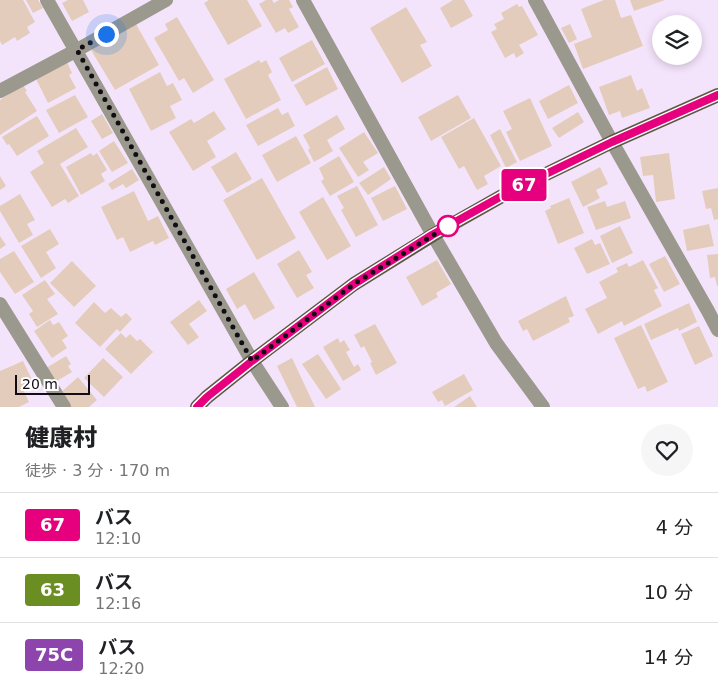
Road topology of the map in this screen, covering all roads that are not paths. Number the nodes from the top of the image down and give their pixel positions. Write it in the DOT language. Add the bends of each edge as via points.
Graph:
graph roads {
  1 [pos="47,0"];
  2 [pos="166,0"];
  3 [pos="303,0"];
  4 [pos="534,0"];
  5 [pos="77,50"];
  6 [pos="0,91"];
  7 [pos="718,95"];
  8 [pos="612,142"];
  9 [pos="432,235"];
  10 [pos="0,304"];
  11 [pos="713,310"];
  12 [pos="718,330"];
  13 [pos="252,361"];
  14 [pos="64,407"];
  15 [pos="197,407"];
  16 [pos="282,407"];
  17 [pos="543,407"];
  1 -- 5 [label="street"];
  2 -- 5 [label="street"];
  3 -- 9 [label="street"];
  4 -- 8 [label="street"];
  5 -- 6 [label="street"];
  5 -- 13 [label="street"];
  7 -- 8 [label="main road"];
  8 -- 9 [label="main road" via="509,192"];
  8 -- 11 [label="street"];
  9 -- 13 [label="main road" via="354,284"];
  9 -- 17 [label="street" via="496,343"];
  10 -- 14 [label="street"];
  11 -- 12 [label="street"];
  13 -- 15 [label="main road"];
  13 -- 16 [label="street"];
}
